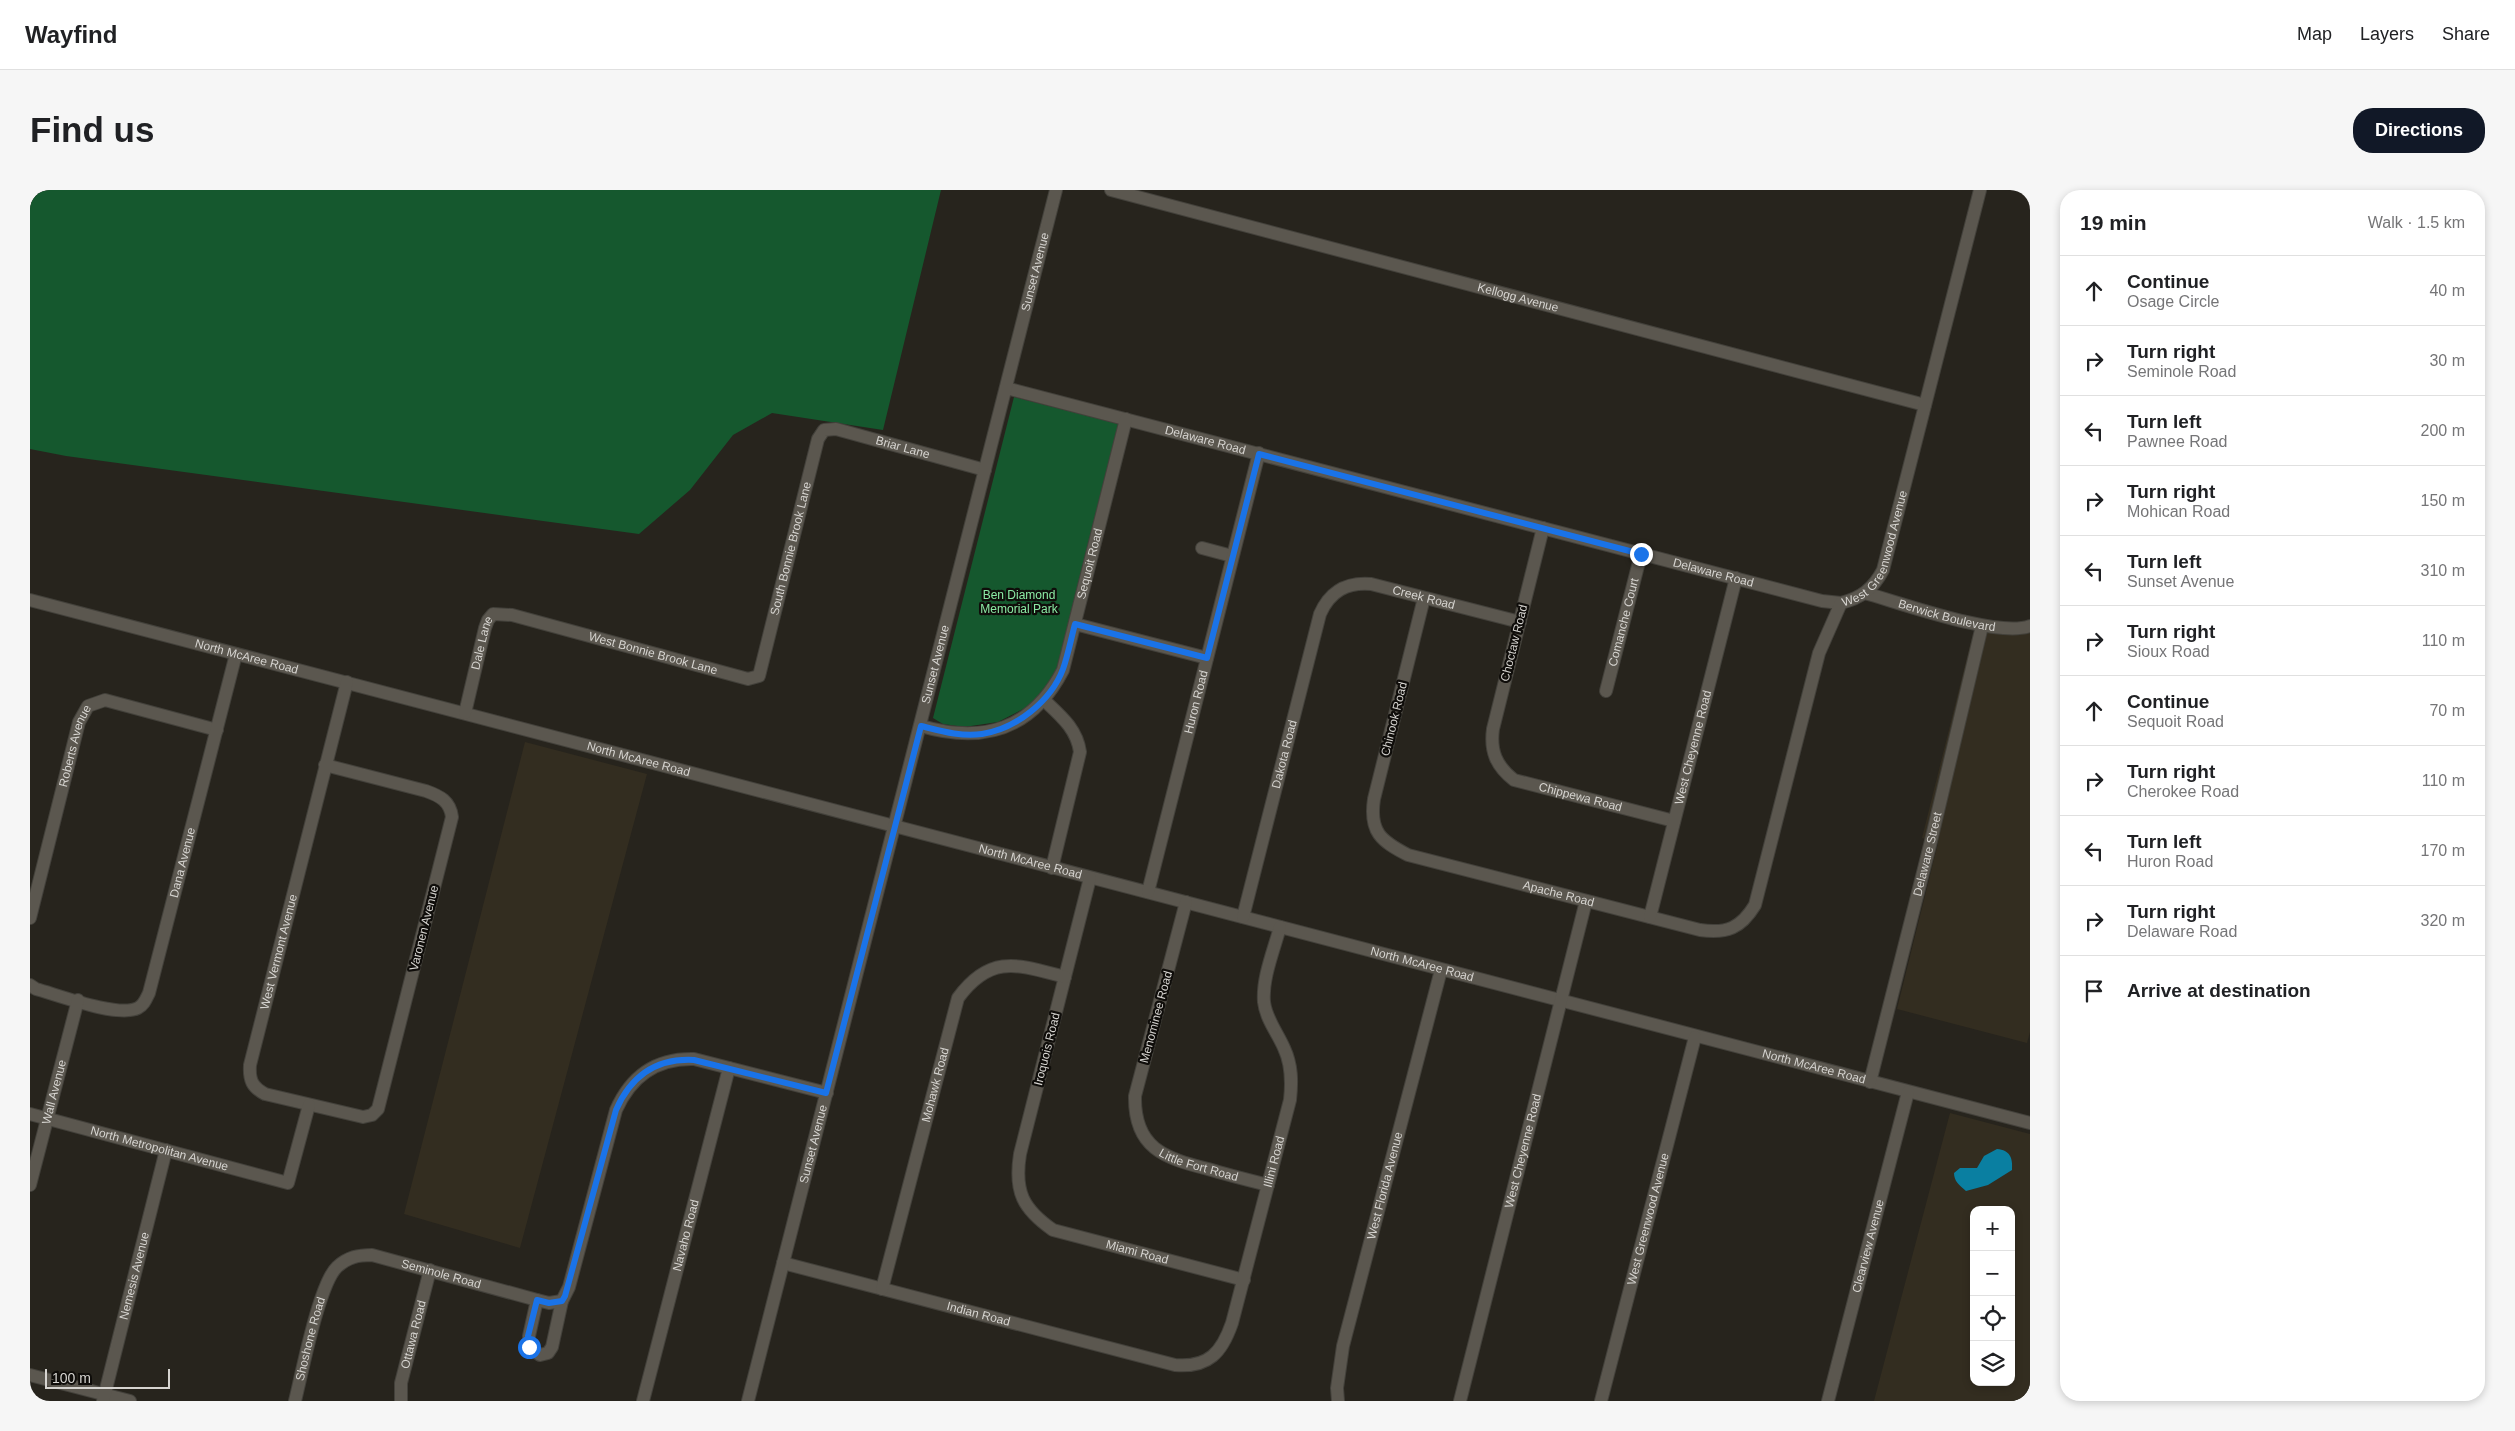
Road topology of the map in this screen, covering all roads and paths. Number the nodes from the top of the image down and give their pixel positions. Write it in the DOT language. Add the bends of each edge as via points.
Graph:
graph roads {
  1 [pos="1056,190"];
  2 [pos="1111,190"];
  3 [pos="1980,190"];
  4 [pos="1006,388"];
  5 [pos="1925,405"];
  6 [pos="1126,419"];
  7 [pos="821,433"];
  8 [pos="1259,454"];
  9 [pos="985,470"];
  10 [pos="1543,528"];
  11 [pos="1202,548"];
  12 [pos="1641,554"];
  13 [pos="1232,556"];
  14 [pos="1736,578"];
  15 [pos="1865,593"];
  16 [pos="1330,596"];
  17 [pos="1424,598"];
  18 [pos="30,600"];
  19 [pos="1841,603"];
  20 [pos="535,621"];
  21 [pos="1520,622"];
  22 [pos="1075,624"];
  23 [pos="1982,626"];
  24 [pos="2030,626"];
  25 [pos="236,654"];
  26 [pos="1207,658"];
  27 [pos="764,664"];
  28 [pos="347,682"];
  29 [pos="1606,691"];
  30 [pos="1044,700"];
  31 [pos="465,713"];
  32 [pos="921,726"];
  33 [pos="216,730"];
  34 [pos="1495,759"];
  35 [pos="325,765"];
  36 [pos="1674,821"];
  37 [pos="894,827"];
  38 [pos="1380,839"];
  39 [pos="1052,868"];
  40 [pos="1090,878"];
  41 [pos="1148,892"];
  42 [pos="1586,901"];
  43 [pos="1186,902"];
  44 [pos="1243,917"];
  45 [pos="1650,917"];
  46 [pos="30,918"];
  47 [pos="1741,923"];
  48 [pos="1280,927"];
  49 [pos="1441,970"];
  50 [pos="1065,977"];
  51 [pos="30,985"];
  52 [pos="78,1000"];
  53 [pos="1561,1002"];
  54 [pos="1695,1037"];
  55 [pos="729,1068"];
  56 [pos="1870,1082"];
  57 [pos="1908,1092"];
  58 [pos="826,1093"];
  59 [pos="309,1105"];
  60 [pos="30,1114"];
  61 [pos="47,1118"];
  62 [pos="2030,1123"];
  63 [pos="1140,1131"];
  64 [pos="166,1150"];
  65 [pos="30,1184"];
  66 [pos="1268,1185"];
  67 [pos="1035,1218"];
  68 [pos="783,1263"];
  69 [pos="430,1270"];
  70 [pos="328,1278"];
  71 [pos="1244,1280"];
  72 [pos="882,1289"];
  73 [pos="537,1300"];
  74 [pos="562,1301"];
  75 [pos="1175,1365"];
  76 [pos="30,1375"];
  77 [pos="104,1398"];
  78 [pos="130,1401"];
  79 [pos="295,1401"];
  80 [pos="401,1401"];
  81 [pos="643,1401"];
  82 [pos="748,1401"];
  83 [pos="1338,1401"];
  84 [pos="1460,1401"];
  85 [pos="1601,1401"];
  86 [pos="1828,1401"];
  1 -- 4 [label="street, Sunset Avenue"];
  2 -- 5 [label="street, Kellogg Avenue"];
  3 -- 5 [label="street, West Greenwood Avenue"];
  4 -- 6 [label="street, Delaware Road"];
  4 -- 9 [label="street, Sunset Avenue"];
  5 -- 15 [label="street, West Greenwood Avenue" via="1883,570"];
  6 -- 8 [label="street, Delaware Road"];
  6 -- 22 [label="street, Sequoit Road"];
  7 -- 9 [label="street, Briar Lane" via="828,428 836,429"];
  7 -- 27 [label="street, South Bonnie Brook Lane"];
  8 -- 10 [label="street, Delaware Road"];
  8 -- 13 [label="street, Huron Road"];
  9 -- 32 [label="street, Sunset Avenue"];
  10 -- 12 [label="street, Delaware Road"];
  10 -- 21 [label="street, Choctaw Road"];
  11 -- 13 [label="street"];
  12 -- 14 [label="street, Delaware Road"];
  12 -- 29 [label="street, Comanche Court"];
  13 -- 26 [label="street, Huron Road"];
  14 -- 19 [label="street, Delaware Road"];
  14 -- 36 [label="street, West Cheyenne Road"];
  15 -- 19 [label="street, West Greenwood Avenue"];
  15 -- 23 [label="street, Berwick Boulevard"];
  16 -- 17 [label="street, Creek Road" via="1349,585 1360,583"];
  16 -- 44 [label="street, Dakota Road" via="1320,614"];
  17 -- 21 [label="street, Creek Road"];
  17 -- 38 [label="street, Chinook Road" via="1374,799 1372,812"];
  18 -- 25 [label="street, North McAree Road"];
  19 -- 47 [label="street, West Greenwood Avenue" via="1819,653 1755,905"];
  20 -- 27 [label="street, West Bonnie Brook Lane" via="748,679 759,676"];
  20 -- 31 [label="street, Dale Lane" via="501,613 488,620"];
  21 -- 34 [label="street, Choctaw Road" via="1493,729 1491,744"];
  22 -- 26 [label="street"];
  22 -- 30 [label="street, Sequoit Road" via="1063,670"];
  23 -- 24 [label="street, Berwick Boulevard" via="2005,629"];
  23 -- 56 [label="street, Delaware Street"];
  25 -- 28 [label="street, North McAree Road"];
  25 -- 33 [label="street, Dana Avenue"];
  26 -- 41 [label="street, Huron Road"];
  28 -- 31 [label="street, North McAree Road"];
  28 -- 35 [label="street, West Vermont Avenue"];
  30 -- 32 [label="street" via="1017,719 982,734 946,733"];
  30 -- 39 [label="street" via="1073,730 1080,752"];
  31 -- 37 [label="street, North McAree Road"];
  32 -- 37 [label="street, Sunset Avenue"];
  33 -- 46 [label="street, Roberts Avenue" via="105,700 88,706 80,722"];
  33 -- 52 [label="street, Dana Avenue" via="145,1002 130,1011 120,1011"];
  34 -- 36 [label="street, Chippewa Road" via="1502,771 1514,780"];
  35 -- 59 [label="street, West Vermont Avenue" via="249,1075 256,1089 265,1094"];
  35 -- 59 [label="street, Varonen Avenue" via="439,796 451,810 452,818 378,1109 363,1117"];
  36 -- 45 [label="street, West Cheyenne Road"];
  37 -- 39 [label="street, North McAree Road"];
  37 -- 58 [label="street, Sunset Avenue"];
  38 -- 42 [label="street, Apache Road" via="1408,856"];
  39 -- 40 [label="street, North McAree Road"];
  40 -- 41 [label="street, North McAree Road"];
  40 -- 50 [label="street, Iroquois Road"];
  41 -- 43 [label="street, North McAree Road"];
  42 -- 45 [label="street, Apache Road"];
  42 -- 53 [label="street, West Cheyenne Road"];
  43 -- 44 [label="street, North McAree Road"];
  43 -- 63 [label="street, Menominee Road" via="1135,1096 1134,1114"];
  44 -- 48 [label="street, North McAree Road"];
  45 -- 47 [label="street, Apache Road" via="1716,932 1729,930"];
  48 -- 49 [label="street, North McAree Road"];
  48 -- 66 [label="street, Illini Road" via="1264,1002 1290,1064 1292,1084"];
  49 -- 53 [label="street, North McAree Road"];
  49 -- 83 [label="street, West Florida Avenue" via="1343,1346"];
  50 -- 67 [label="street, Iroquois Road" via="1017,1173 1020,1192"];
  50 -- 72 [label="street, Mohawk Road" via="1014,964 1000,966 976,978 958,998"];
  51 -- 52 [label="street"];
  52 -- 61 [label="street, Wall Avenue"];
  53 -- 54 [label="street, North McAree Road"];
  53 -- 84 [label="street, West Cheyenne Road"];
  54 -- 56 [label="street, North McAree Road"];
  54 -- 85 [label="street, West Greenwood Avenue"];
  55 -- 58 [label="street"];
  55 -- 74 [label="street" via="694,1060 661,1063 645,1071 623,1093 569,1287"];
  55 -- 81 [label="street, Navaho Road"];
  56 -- 57 [label="street, North McAree Road"];
  57 -- 62 [label="street, North McAree Road"];
  57 -- 86 [label="street, Clearview Avenue"];
  58 -- 68 [label="street, Sunset Avenue"];
  59 -- 64 [label="street, North Metropolitan Avenue" via="288,1182"];
  60 -- 61 [label="street, North Metropolitan Avenue"];
  61 -- 64 [label="street, North Metropolitan Avenue"];
  61 -- 65 [label="street, Wall Avenue"];
  63 -- 66 [label="street, Little Fort Road" via="1150,1145 1165,1156"];
  64 -- 77 [label="street, Nemesis Avenue"];
  66 -- 71 [label="street, Illini Road"];
  67 -- 71 [label="street, Miami Road" via="1053,1230"];
  68 -- 72 [label="street, Indian Road"];
  68 -- 82 [label="street, Sunset Avenue"];
  69 -- 70 [label="street, Seminole Road" via="372,1255 358,1255 345,1260"];
  69 -- 73 [label="street, Seminole Road"];
  69 -- 80 [label="street, Ottawa Road" via="401,1383"];
  70 -- 79 [label="street, Shoshone Road"];
  71 -- 75 [label="street, Illini Road" via="1222,1348 1197,1363"];
  72 -- 75 [label="street, Indian Road"];
  73 -- 74 [label="street, Seminole Road" via="549,1303"];
  73 -- 74 [label="street" via="528,1336 529,1347 540,1355 548,1353 552,1347"];
  76 -- 77 [label="street"];
  77 -- 78 [label="street"];
}
